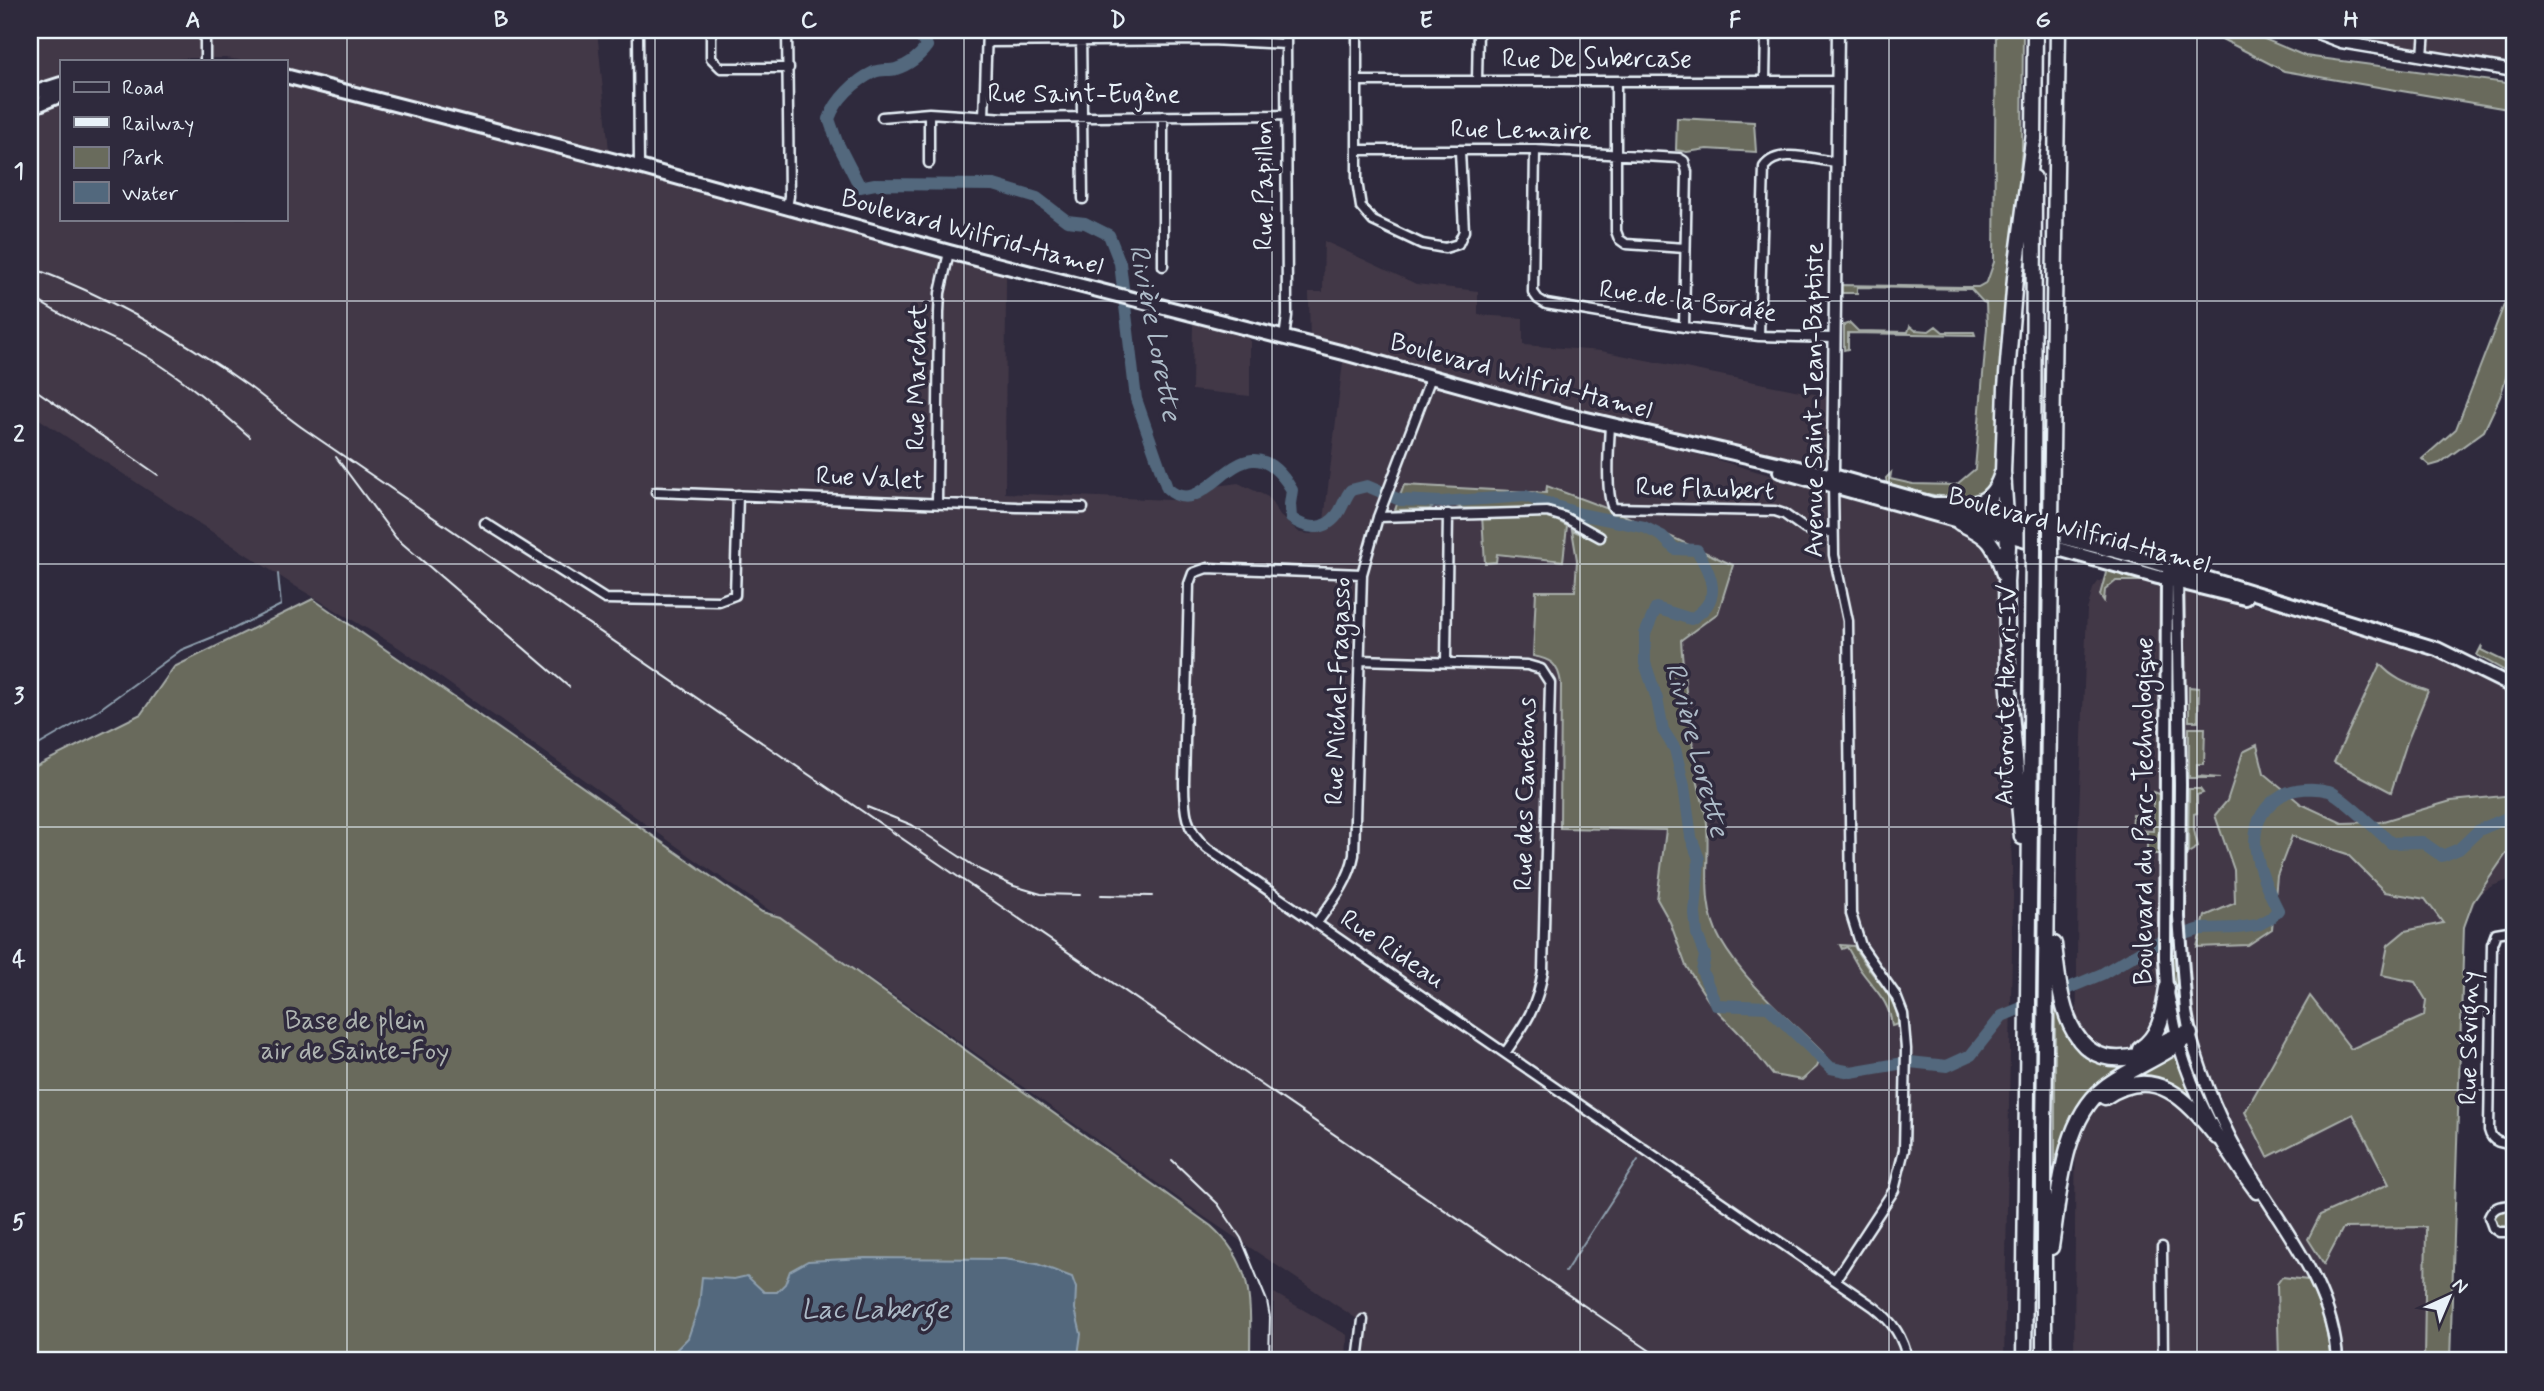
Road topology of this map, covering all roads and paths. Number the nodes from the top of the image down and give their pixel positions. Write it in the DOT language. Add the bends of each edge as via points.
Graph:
graph roads {
  1 [pos="205,30"];
  2 [pos="638,30"];
  3 [pos="711,30"];
  4 [pos="788,30"];
  5 [pos="987,30"];
  6 [pos="1080,30"];
  7 [pos="1286,30"];
  8 [pos="1357,30"];
  9 [pos="1478,30"];
  10 [pos="1766,30"];
  11 [pos="1838,30"];
  12 [pos="2035,30"];
  13 [pos="2061,30"];
  14 [pos="2309,30"];
  15 [pos="2425,30"];
  16 [pos="1080,40"];
  17 [pos="987,42"];
  18 [pos="1286,44"];
  19 [pos="2423,56"];
  20 [pos="205,60"];
  21 [pos="789,68"];
  22 [pos="2514,71"];
  23 [pos="287,77"];
  24 [pos="1358,81"];
  25 [pos="1477,81"];
  26 [pos="1616,81"];
  27 [pos="1765,81"];
  28 [pos="1837,81"];
  29 [pos="60,84"];
  30 [pos="30,94"];
  31 [pos="60,95"];
  32 [pos="30,108"];
  33 [pos="929,113"];
  34 [pos="1285,115"];
  35 [pos="1163,116"];
  36 [pos="882,117"];
  37 [pos="984,117"];
  38 [pos="1081,118"];
  39 [pos="2034,133"];
  40 [pos="1357,150"];
  41 [pos="1535,150"];
  42 [pos="1460,151"];
  43 [pos="1615,155"];
  44 [pos="1835,162"];
  45 [pos="929,163"];
  46 [pos="639,168"];
  47 [pos="1083,199"];
  48 [pos="787,207"];
  49 [pos="1685,248"];
  50 [pos="948,252"];
  51 [pos="1163,266"];
  52 [pos="1684,327"];
  53 [pos="1759,336"];
  54 [pos="1834,338"];
  55 [pos="1284,339"];
  56 [pos="1431,377"];
  57 [pos="1611,426"];
  58 [pos="2003,472"];
  59 [pos="1833,481"];
  60 [pos="656,492"];
  61 [pos="738,495"];
  62 [pos="937,503"];
  63 [pos="1936,505"];
  64 [pos="1083,508"];
  65 [pos="1448,514"];
  66 [pos="1378,517"];
  67 [pos="485,523"];
  68 [pos="1960,523"];
  69 [pos="2007,529"];
  70 [pos="1833,533"];
  71 [pos="1600,537"];
  72 [pos="1362,574"];
  73 [pos="2173,574"];
  74 [pos="2006,582"];
  75 [pos="2198,586"];
  76 [pos="2299,607"];
  77 [pos="2178,620"];
  78 [pos="1360,660"];
  79 [pos="1446,663"];
  80 [pos="2514,687"];
  81 [pos="2028,891"];
  82 [pos="1316,924"];
  83 [pos="2514,930"];
  84 [pos="2052,980"];
  85 [pos="2166,988"];
  86 [pos="2182,1038"];
  87 [pos="1505,1053"];
  88 [pos="2123,1057"];
  89 [pos="2073,1135"];
  90 [pos="2217,1137"];
  91 [pos="2514,1143"];
  92 [pos="2514,1205"];
  93 [pos="2514,1232"];
  94 [pos="2288,1235"];
  95 [pos="2162,1247"];
  96 [pos="1835,1280"];
  97 [pos="2045,1286"];
  98 [pos="1363,1320"];
  99 [pos="2023,1357"];
  100 [pos="1358,1361"];
  101 [pos="1908,1361"];
  102 [pos="2044,1361"];
  103 [pos="2163,1361"];
  104 [pos="2337,1361"];
  1 -- 20 [label="street"];
  2 -- 46 [label="street"];
  3 -- 21 [label="street" via="711,58 721,68"];
  4 -- 21 [label="street"];
  5 -- 17 [label="street"];
  6 -- 16 [label="street"];
  7 -- 18 [label="street, Rue Papillon"];
  8 -- 24 [label="street"];
  9 -- 25 [label="street"];
  10 -- 27 [label="street"];
  11 -- 28 [label="street, Avenue Saint-Jean-Baptiste"];
  12 -- 39 [label="highway, Autoroute Henri-IV"];
  13 -- 84 [label="highway, Autoroute Henri-IV, bridge" via="2051,555 2048,897"];
  14 -- 19 [label="street" via="2341,42"];
  15 -- 19 [label="street"];
  16 -- 17 [label="street"];
  16 -- 18 [label="street"];
  16 -- 38 [label="street"];
  17 -- 37 [label="street"];
  18 -- 34 [label="street, Rue Papillon"];
  19 -- 22 [label="street"];
  21 -- 48 [label="street"];
  23 -- 46 [label="main road, Boulevard Wilfrid-Hamel"];
  24 -- 25 [label="street, Rue De Subercase"];
  24 -- 40 [label="street"];
  25 -- 26 [label="street, Rue De Subercase"];
  26 -- 27 [label="street, Rue De Subercase"];
  26 -- 43 [label="street"];
  27 -- 28 [label="street, Rue De Subercase"];
  28 -- 44 [label="street, Avenue Saint-Jean-Baptiste"];
  29 -- 30 [label="main road"];
  31 -- 32 [label="main road"];
  33 -- 36 [label="street, Rue Saint-Eugène"];
  33 -- 37 [label="street, Rue Saint-Eugène"];
  33 -- 45 [label="street"];
  34 -- 35 [label="street, Rue Saint-Eugène"];
  34 -- 55 [label="street, Rue Papillon"];
  35 -- 38 [label="street, Rue Saint-Eugène"];
  35 -- 51 [label="street"];
  37 -- 38 [label="street, Rue Saint-Eugène"];
  38 -- 47 [label="street"];
  39 -- 58 [label="highway" via="2015,278"];
  39 -- 81 [label="highway, Autoroute Henri-IV, bridge"];
  40 -- 42 [label="street, Rue Lemaire"];
  40 -- 42 [label="street" via="1357,181 1366,215 1422,244 1445,248 1458,244 1464,231"];
  41 -- 42 [label="street, Rue Lemaire"];
  41 -- 43 [label="street, Rue Lemaire"];
  41 -- 52 [label="street, Rue de la Bordée" via="1534,292 1538,299"];
  43 -- 49 [label="street" via="1619,239 1626,244"];
  43 -- 49 [label="street, Rue Lemaire" via="1684,161"];
  44 -- 53 [label="street" via="1782,156 1764,167"];
  44 -- 54 [label="street, Avenue Saint-Jean-Baptiste"];
  46 -- 48 [label="main road, Boulevard Wilfrid-Hamel"];
  48 -- 50 [label="main road, Boulevard Wilfrid-Hamel"];
  49 -- 52 [label="street"];
  50 -- 55 [label="main road, Boulevard Wilfrid-Hamel"];
  50 -- 62 [label="street, Rue Marchet" via="939,313"];
  52 -- 53 [label="street, Rue de la Bordée"];
  53 -- 54 [label="street, Rue de la Bordée"];
  54 -- 59 [label="street, Avenue Saint-Jean-Baptiste"];
  55 -- 56 [label="main road, Boulevard Wilfrid-Hamel"];
  56 -- 57 [label="main road, Boulevard Wilfrid-Hamel"];
  56 -- 66 [label="street, Rue Michel-Fragasso"];
  57 -- 59 [label="main road, Boulevard Wilfrid-Hamel"];
  57 -- 70 [label="street, Rue Flaubert" via="1613,508 1775,511 1805,529"];
  58 -- 63 [label="highway" via="1991,495 1975,505"];
  58 -- 69 [label="highway"];
  59 -- 63 [label="main road, Boulevard Wilfrid-Hamel"];
  59 -- 68 [label="main road, Boulevard Wilfrid-Hamel"];
  59 -- 70 [label="street, Avenue Saint-Jean-Baptiste"];
  60 -- 61 [label="street, Rue Valet"];
  61 -- 62 [label="street, Rue Valet"];
  61 -- 67 [label="street" via="735,595 719,601 605,599"];
  62 -- 64 [label="street, Rue Valet"];
  63 -- 69 [label="main road, Boulevard Wilfrid-Hamel"];
  65 -- 66 [label="street"];
  65 -- 71 [label="street" via="1547,512"];
  65 -- 79 [label="street"];
  66 -- 72 [label="street, Rue Michel-Fragasso"];
  68 -- 69 [label="main road, Boulevard Wilfrid-Hamel"];
  68 -- 74 [label="highway" via="1985,535"];
  69 -- 73 [label="main road, Boulevard Wilfrid-Hamel"];
  69 -- 74 [label="highway"];
  70 -- 96 [label="street, Avenue Saint-Jean-Baptiste" via="1848,621 1851,914 1861,946 1900,1004 1906,1049 1904,1150 1897,1183"];
  72 -- 78 [label="street, Rue Michel-Fragasso"];
  72 -- 82 [label="street, Rue Rideau" via="1207,568 1194,573 1189,583 1184,813 1190,830 1208,849"];
  73 -- 75 [label="main road, Boulevard Wilfrid-Hamel"];
  73 -- 76 [label="main road, Boulevard Wilfrid-Hamel"];
  73 -- 77 [label="main road, Boulevard du Parc-Technologique"];
  73 -- 85 [label="main road, Boulevard du Parc-Technologique"];
  74 -- 81 [label="highway" via="2008,679"];
  75 -- 76 [label="main road, Boulevard Wilfrid-Hamel"];
  75 -- 77 [label="main road, Boulevard du Parc-Technologique" via="2187,592"];
  76 -- 80 [label="main road, Boulevard Wilfrid-Hamel" via="2437,649"];
  77 -- 86 [label="main road, Boulevard du Parc-Technologique"];
  78 -- 79 [label="street, Rue des Canetons"];
  78 -- 82 [label="street, Rue Michel-Fragasso" via="1354,855 1341,890"];
  79 -- 87 [label="street, Rue des Canetons" via="1534,666 1550,683 1543,971 1533,1011"];
  81 -- 99 [label="highway, Autoroute Henri-IV"];
  82 -- 87 [label="street, Rue Rideau"];
  83 -- 91 [label="street, Rue Sévigny" via="2497,933 2492,944 2489,1130 2494,1140"];
  84 -- 88 [label="highway" via="2075,1034 2084,1044 2102,1055"];
  84 -- 97 [label="highway, Autoroute Henri-IV" via="2045,1010"];
  85 -- 86 [label="main road, Boulevard du Parc-Technologique"];
  85 -- 88 [label="highway" via="2163,1013 2153,1037"];
  86 -- 88 [label="highway"];
  86 -- 89 [label="highway" via="2104,1088 2088,1104"];
  86 -- 90 [label="street, Boulevard du Parc-Technologique" via="2193,1086"];
  86 -- 94 [label="street, Boulevard du Parc-Technologique" via="2231,1139"];
  87 -- 96 [label="street, Rue Rideau"];
  89 -- 90 [label="highway" via="2099,1101 2139,1084 2176,1093"];
  89 -- 97 [label="highway" via="2064,1164"];
  90 -- 94 [label="street, Boulevard du Parc-Technologique"];
  92 -- 93 [label="street" via="2498,1206 2489,1217 2499,1232"];
  94 -- 104 [label="street, Boulevard du Parc-Technologique" via="2320,1289 2334,1333"];
  95 -- 103 [label="street"];
  96 -- 101 [label="street, Rue Rideau" via="1895,1326"];
  97 -- 102 [label="highway, Autoroute Henri-IV"];
  98 -- 100 [label="street"];
}
